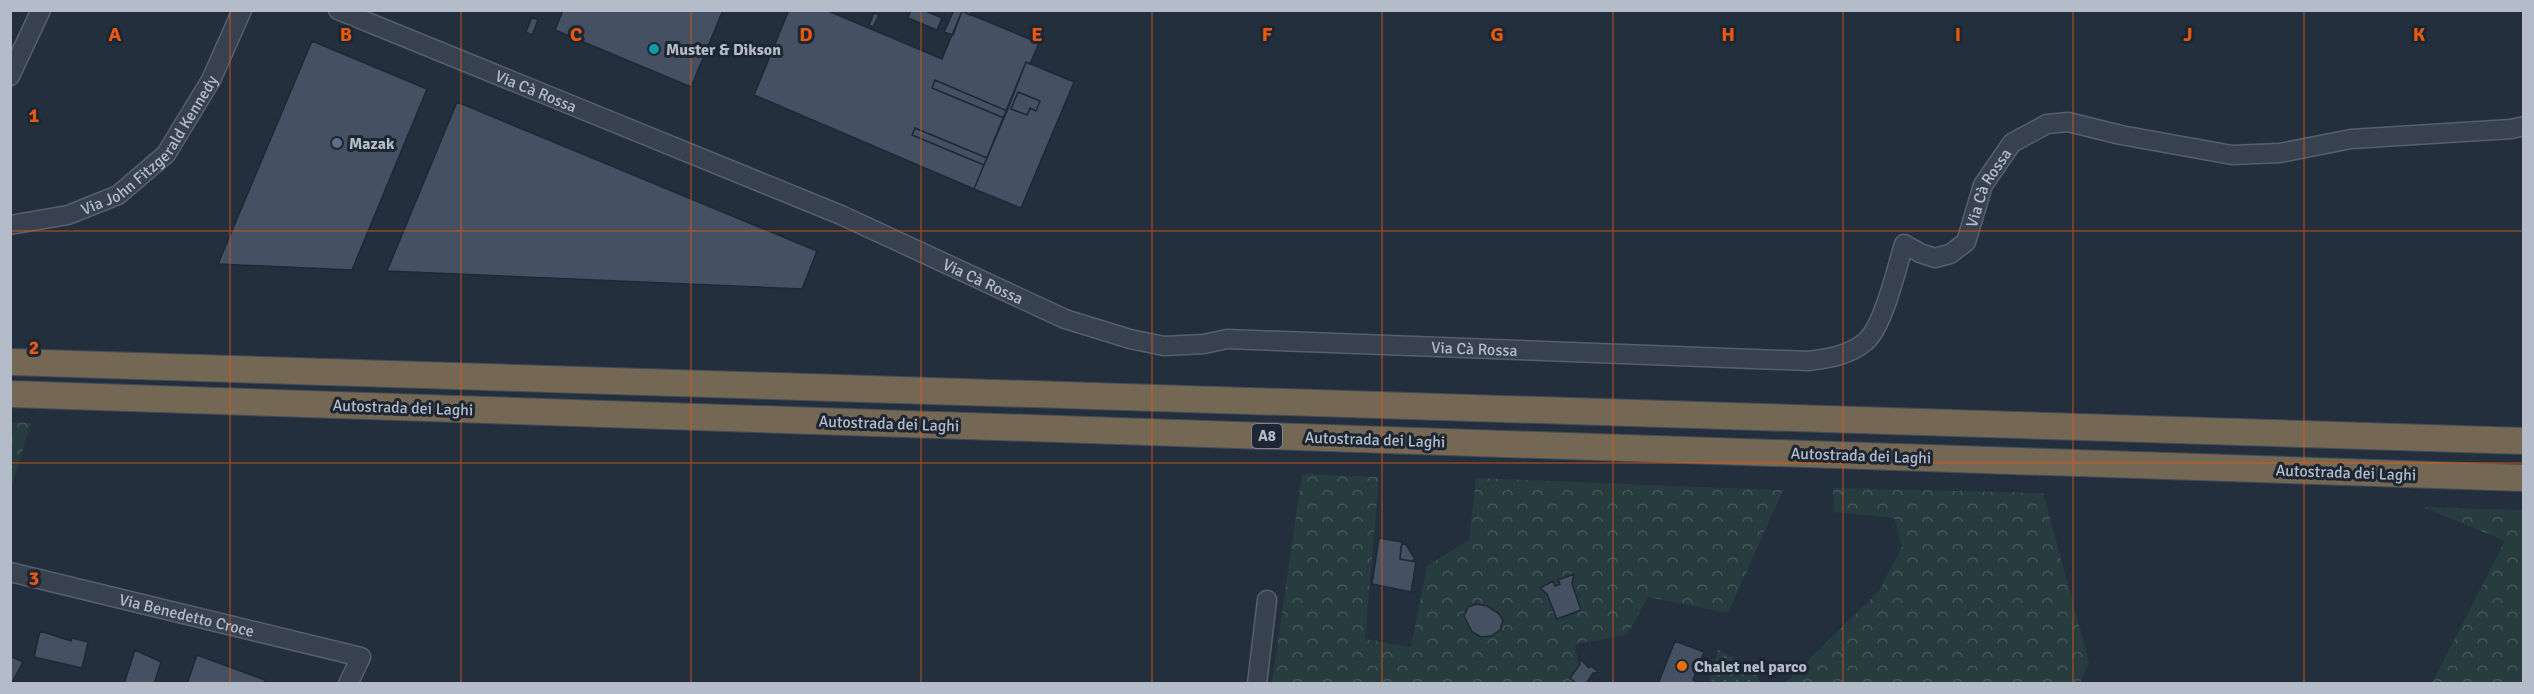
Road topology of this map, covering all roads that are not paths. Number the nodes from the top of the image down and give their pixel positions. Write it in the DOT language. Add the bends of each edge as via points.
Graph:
graph roads {
  1 [pos="41,10"];
  2 [pos="242,10"];
  3 [pos="338,10"];
  4 [pos="10,76"];
  5 [pos="2523,126"];
  6 [pos="10,225"];
  7 [pos="10,362"];
  8 [pos="10,394"];
  9 [pos="2523,441"];
  10 [pos="2523,478"];
  11 [pos="10,572"];
  12 [pos="1267,600"];
  13 [pos="348,684"];
  14 [pos="1257,684"];
  1 -- 4 [label="street"];
  2 -- 6 [label="street, Via John Fitzgerald Kennedy" via="211,80 166,153 118,195 68,215"];
  3 -- 5 [label="street, Via Cà Rossa" via="842,215 1065,320 1164,346 1227,339 1809,361 1835,358 1867,340 1880,319 1904,244 1935,258 1950,254 1966,242 1983,185 2012,143 2047,123 2068,122 2232,155 2280,153 2351,139"];
  7 -- 9 [label="highway, Autostrada dei Laghi / A8"];
  8 -- 10 [label="highway, Autostrada dei Laghi / A8"];
  11 -- 13 [label="street, Via Benedetto Croce" via="362,657"];
  12 -- 14 [label="street"];
}
